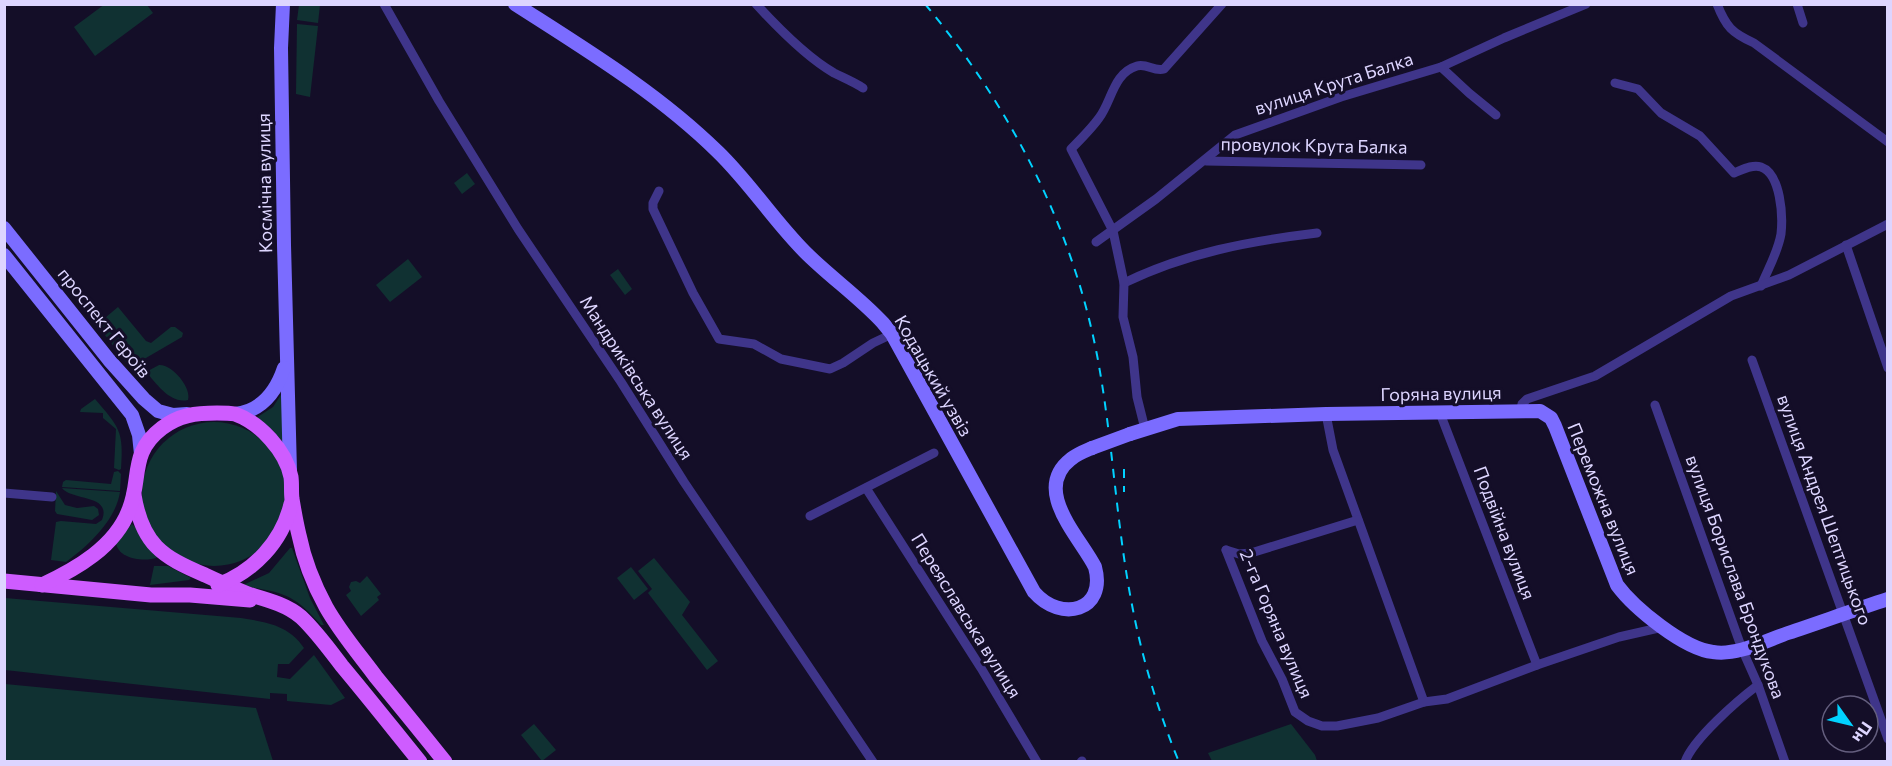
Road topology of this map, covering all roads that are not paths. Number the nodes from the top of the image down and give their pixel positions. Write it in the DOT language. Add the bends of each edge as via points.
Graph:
graph roads {
  1 [pos="283,4"];
  2 [pos="384,4"];
  3 [pos="515,4"];
  4 [pos="756,4"];
  5 [pos="1222,4"];
  6 [pos="1586,4"];
  7 [pos="1717,4"];
  8 [pos="1797,4"];
  9 [pos="1803,23"];
  10 [pos="1441,67"];
  11 [pos="1615,83"];
  12 [pos="863,88"];
  13 [pos="1496,115"];
  14 [pos="1887,142"];
  15 [pos="1206,161"];
  16 [pos="1421,165"];
  17 [pos="659,191"];
  18 [pos="1887,224"];
  19 [pos="4,228"];
  20 [pos="1113,231"];
  21 [pos="1317,233"];
  22 [pos="1096,242"];
  23 [pos="1846,245"];
  24 [pos="4,255"];
  25 [pos="1124,283"];
  26 [pos="1761,286"];
  27 [pos="892,334"];
  28 [pos="287,360"];
  29 [pos="1752,360"];
  30 [pos="1887,368"];
  31 [pos="1655,405"];
  32 [pos="1521,410"];
  33 [pos="1440,413"];
  34 [pos="192,414"];
  35 [pos="235,414"];
  36 [pos="1326,414"];
  37 [pos="1144,429"];
  38 [pos="1130,434"];
  39 [pos="934,453"];
  40 [pos="141,454"];
  41 [pos="291,476"];
  42 [pos="866,488"];
  43 [pos="134,492"];
  44 [pos="4,493"];
  45 [pos="52,497"];
  46 [pos="292,498"];
  47 [pos="810,516"];
  48 [pos="1358,520"];
  49 [pos="257,561"];
  50 [pos="202,574"];
  51 [pos="4,581"];
  52 [pos="222,583"];
  53 [pos="42,585"];
  54 [pos="190,595"];
  55 [pos="1887,599"];
  56 [pos="271,601"];
  57 [pos="1844,614"];
  58 [pos="1664,627"];
  59 [pos="1742,649"];
  60 [pos="1537,665"];
  61 [pos="1758,685"];
  62 [pos="1424,702"];
  63 [pos="1887,739"];
  64 [pos="420,762"];
  65 [pos="445,762"];
  66 [pos="873,762"];
  67 [pos="1037,762"];
  68 [pos="1685,762"];
  69 [pos="1785,762"];
  1 -- 28 [label="street, Космічна вулиця"];
  2 -- 66 [label="street, Мандриківська вулиця" via="518,229"];
  3 -- 27 [label="street, Кодацький узвіз" via="624,75 703,138 745,179 786,233"];
  4 -- 12 [label="street" via="813,57"];
  5 -- 20 [label="street" via="1164,69 1140,65 1122,76 1101,115 1071,149"];
  6 -- 10 [label="street, вулиця Крута Балка"];
  7 -- 14 [label="street" via="1731,31 1754,43"];
  8 -- 9 [label="street"];
  10 -- 13 [label="street"];
  10 -- 15 [label="street, вулиця Крута Балка" via="1235,135"];
  11 -- 26 [label="street" via="1638,89 1661,113 1700,136 1734,173 1753,166 1769,172 1779,190 1781,234"];
  15 -- 16 [label="street, провулок Крута Балка"];
  15 -- 20 [label="street, вулиця Крута Балка"];
  17 -- 27 [label="street" via="653,209 719,339 754,344 781,359 830,369"];
  18 -- 23 [label="street, Горяна вулиця"];
  19 -- 34 [label="street, проспект Героїв" via="144,399 158,411"];
  20 -- 22 [label="street, вулиця Крута Балка"];
  20 -- 25 [label="street"];
  21 -- 25 [label="street" via="1183,258"];
  23 -- 26 [label="street, Горяна вулиця"];
  23 -- 30 [label="street"];
  24 -- 40 [label="street, проспект Героїв" via="132,415 140,435"];
  25 -- 37 [label="street" via="1123,317"];
  26 -- 32 [label="street, Горяна вулиця" via="1731,296 1595,376 1527,399"];
  27 -- 38 [label="street, Кодацький узвіз, bridge" via="1029,584 1041,601 1059,609 1078,608 1087,603 1097,586 1095,567 1064,517 1056,495 1061,469 1073,457"];
  28 -- 35 [label="street, Космічна вулиця" via="280,382 264,403"];
  28 -- 41 [label="street, Космічна вулиця"];
  29 -- 57 [label="street, вулиця Андрея Шептицького"];
  31 -- 59 [label="street, вулиця Борислава Брондукова"];
  32 -- 33 [label="street, Горяна вулиця"];
  32 -- 58 [label="street, Переможна вулиця" via="1540,411 1551,418 1617,585 1625,597"];
  33 -- 36 [label="street, Горяна вулиця"];
  33 -- 60 [label="street, Подвійна вулиця"];
  34 -- 35 [label="main road"];
  34 -- 40 [label="main road" via="161,429"];
  35 -- 41 [label="main road" via="264,433"];
  36 -- 37 [label="street, Горяна вулиця" via="1178,419"];
  36 -- 48 [label="street" via="1332,450"];
  37 -- 38 [label="street, Горяна вулиця"];
  39 -- 42 [label="street"];
  40 -- 43 [label="main road"];
  41 -- 46 [label="main road"];
  42 -- 47 [label="street"];
  42 -- 67 [label="street, Переяславська вулиця"];
  43 -- 50 [label="main road" via="143,527 160,551"];
  43 -- 53 [label="main road" via="130,509 106,544 77,567"];
  44 -- 45 [label="street"];
  46 -- 49 [label="main road" via="281,533"];
  46 -- 65 [label="main road" via="308,568 326,606 348,641"];
  48 -- 62 [label="street"];
  48 -- 62 [label="street, 2-га Горяна вулиця" via="1251,553 1226,550 1295,712 1322,726 1337,726 1378,718"];
  49 -- 50 [label="main road" via="240,570"];
  49 -- 52 [label="main road"];
  50 -- 52 [label="main road"];
  51 -- 53 [label="main road"];
  52 -- 54 [label="main road"];
  52 -- 56 [label="main road"];
  53 -- 54 [label="main road"];
  54 -- 56 [label="main road"];
  55 -- 57 [label="street, Переможна вулиця"];
  56 -- 64 [label="main road" via="308,624"];
  57 -- 59 [label="street, Переможна вулиця"];
  57 -- 63 [label="street, вулиця Андрея Шептицького"];
  58 -- 59 [label="street, Переможна вулиця" via="1701,650 1715,653"];
  58 -- 60 [label="street, 2-га Горяна вулиця" via="1619,637"];
  59 -- 61 [label="street, вулиця Борислава Брондукова"];
  60 -- 62 [label="street, 2-га Горяна вулиця" via="1446,699"];
  61 -- 68 [label="street" via="1702,737"];
  61 -- 69 [label="street, вулиця Борислава Брондукова"];
}
